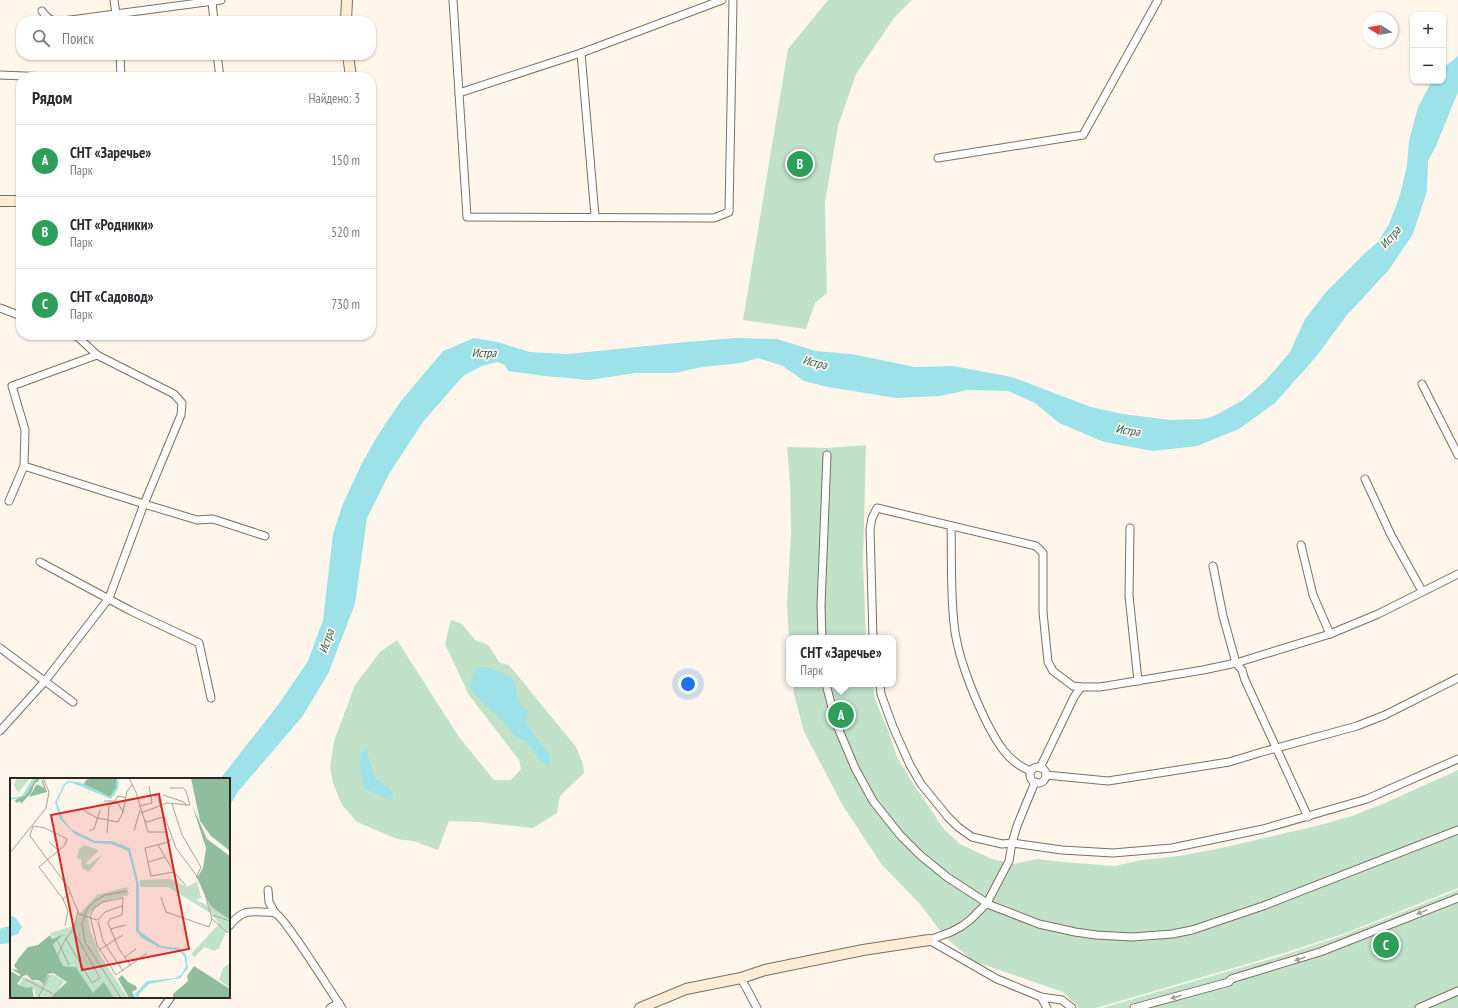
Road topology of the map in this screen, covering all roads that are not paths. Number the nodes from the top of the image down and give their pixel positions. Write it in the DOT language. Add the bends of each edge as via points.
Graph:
graph roads {
  1 [pos="114,0"];
  2 [pos="221,0"];
  3 [pos="347,0"];
  4 [pos="453,0"];
  5 [pos="722,0"];
  6 [pos="733,0"];
  7 [pos="1158,0"];
  8 [pos="212,2"];
  9 [pos="42,11"];
  10 [pos="45,16"];
  11 [pos="117,16"];
  12 [pos="123,16"];
  13 [pos="213,16"];
  14 [pos="346,16"];
  15 [pos="581,53"];
  16 [pos="120,60"];
  17 [pos="218,60"];
  18 [pos="349,60"];
  19 [pos="121,72"];
  20 [pos="219,72"];
  21 [pos="350,72"];
  22 [pos="0,76"];
  23 [pos="16,76"];
  24 [pos="459,93"];
  25 [pos="938,158"];
  26 [pos="0,201"];
  27 [pos="16,201"];
  28 [pos="595,216"];
  29 [pos="0,308"];
  30 [pos="16,314"];
  31 [pos="81,340"];
  32 [pos="97,355"];
  33 [pos="1422,384"];
  34 [pos="827,455"];
  35 [pos="1458,455"];
  36 [pos="24,466"];
  37 [pos="1365,479"];
  38 [pos="9,500"];
  39 [pos="144,504"];
  40 [pos="951,526"];
  41 [pos="1130,528"];
  42 [pos="265,536"];
  43 [pos="1301,545"];
  44 [pos="40,562"];
  45 [pos="1213,566"];
  46 [pos="1458,574"];
  47 [pos="1422,591"];
  48 [pos="109,598"];
  49 [pos="1330,634"];
  50 [pos="822,635"];
  51 [pos="873,635"];
  52 [pos="0,648"];
  53 [pos="1236,663"];
  54 [pos="1458,678"];
  55 [pos="45,681"];
  56 [pos="1138,681"];
  57 [pos="827,687"];
  58 [pos="880,687"];
  59 [pos="1081,687"];
  60 [pos="210,698"];
  61 [pos="73,702"];
  62 [pos="0,731"];
  63 [pos="1277,748"];
  64 [pos="1458,759"];
  65 [pos="1040,768"];
  66 [pos="1031,771"];
  67 [pos="1046,775"];
  68 [pos="1035,782"];
  69 [pos="1308,817"];
  70 [pos="1458,830"];
  71 [pos="1012,843"];
  72 [pos="268,890"];
  73 [pos="1458,898"];
  74 [pos="987,903"];
  75 [pos="275,913"];
  76 [pos="230,925"];
  77 [pos="929,940"];
  78 [pos="740,978"];
  79 [pos="1458,991"];
  80 [pos="1041,997"];
  81 [pos="170,998"];
  82 [pos="340,1006"];
  83 [pos="163,1008"];
  84 [pos="330,1008"];
  85 [pos="640,1008"];
  86 [pos="757,1008"];
  87 [pos="1047,1008"];
  88 [pos="1072,1008"];
  89 [pos="1134,1008"];
  90 [pos="1419,1008"];
  1 -- 11 [label="street"];
  2 -- 8 [label="street"];
  3 -- 14 [label="street"];
  4 -- 24 [label="street"];
  5 -- 15 [label="street"];
  6 -- 28 [label="street" via="729,212 714,218"];
  7 -- 25 [label="street" via="1083,135"];
  8 -- 12 [label="street"];
  8 -- 13 [label="street"];
  9 -- 10 [label="street"];
  15 -- 24 [label="street"];
  15 -- 28 [label="street"];
  16 -- 19 [label="street"];
  17 -- 20 [label="street"];
  18 -- 21 [label="street"];
  22 -- 23 [label="street"];
  24 -- 28 [label="street" via="466,217"];
  26 -- 27 [label="street"];
  29 -- 30 [label="street"];
  31 -- 32 [label="street"];
  32 -- 36 [label="street" via="12,386 25,430"];
  32 -- 39 [label="street" via="174,394 182,403 181,415"];
  33 -- 35 [label="street"];
  34 -- 50 [label="street"];
  36 -- 38 [label="street"];
  36 -- 39 [label="street"];
  37 -- 47 [label="street"];
  39 -- 42 [label="street" via="197,520 213,519"];
  39 -- 48 [label="street"];
  40 -- 51 [label="street" via="877,508 870,529"];
  40 -- 59 [label="street" via="1036,546 1043,553 1042,612 1048,662 1053,671 1073,686"];
  40 -- 66 [label="street" via="955,632 971,691 1001,749 1016,763"];
  41 -- 56 [label="street" via="1129,596"];
  43 -- 49 [label="street" via="1313,595"];
  44 -- 48 [label="street"];
  45 -- 53 [label="street"];
  46 -- 47 [label="street"];
  47 -- 49 [label="street" via="1378,614"];
  48 -- 55 [label="street"];
  48 -- 60 [label="street" via="199,643"];
  49 -- 53 [label="street"];
  52 -- 55 [label="street"];
  53 -- 56 [label="street"];
  53 -- 63 [label="street" via="1242,670"];
  54 -- 63 [label="street" via="1385,715 1357,726"];
  55 -- 61 [label="street"];
  55 -- 62 [label="street"];
  56 -- 59 [label="street"];
  57 -- 74 [label="street" via="836,723 855,768 873,801 920,855 947,877"];
  58 -- 71 [label="street" via="893,727 910,765 921,784 948,817 972,837 1002,844"];
  59 -- 65 [label="street"];
  63 -- 67 [label="street" via="1230,762 1108,781"];
  63 -- 69 [label="street"];
  64 -- 69 [label="street" via="1367,799"];
  65 -- 66 [label="street"];
  65 -- 67 [label="street"];
  66 -- 68 [label="street" via="1030,776"];
  67 -- 68 [label="street" via="1042,782"];
  68 -- 71 [label="street"];
  69 -- 71 [label="street" via="1172,848 1113,853 1062,850"];
  70 -- 74 [label="street" via="1208,926 1172,934 1132,937 1075,932 1039,924"];
  71 -- 74 [label="street" via="1009,861"];
  72 -- 75 [label="street" via="269,902"];
  73 -- 89 [label="street, one-way" via="1301,958 1231,979 1229,982"];
  74 -- 77 [label="street" via="962,926"];
  75 -- 76 [label="street" via="249,912 237,917"];
  75 -- 82 [label="street" via="282,917"];
  77 -- 78 [label="street" via="863,950 765,970"];
  77 -- 80 [label="street" via="997,979"];
  78 -- 85 [label="street" via="686,989"];
  78 -- 86 [label="street"];
  79 -- 90 [label="street"];
  80 -- 87 [label="street"];
  80 -- 88 [label="street" via="1062,1000"];
  81 -- 83 [label="street"];
  82 -- 84 [label="street"];
}
